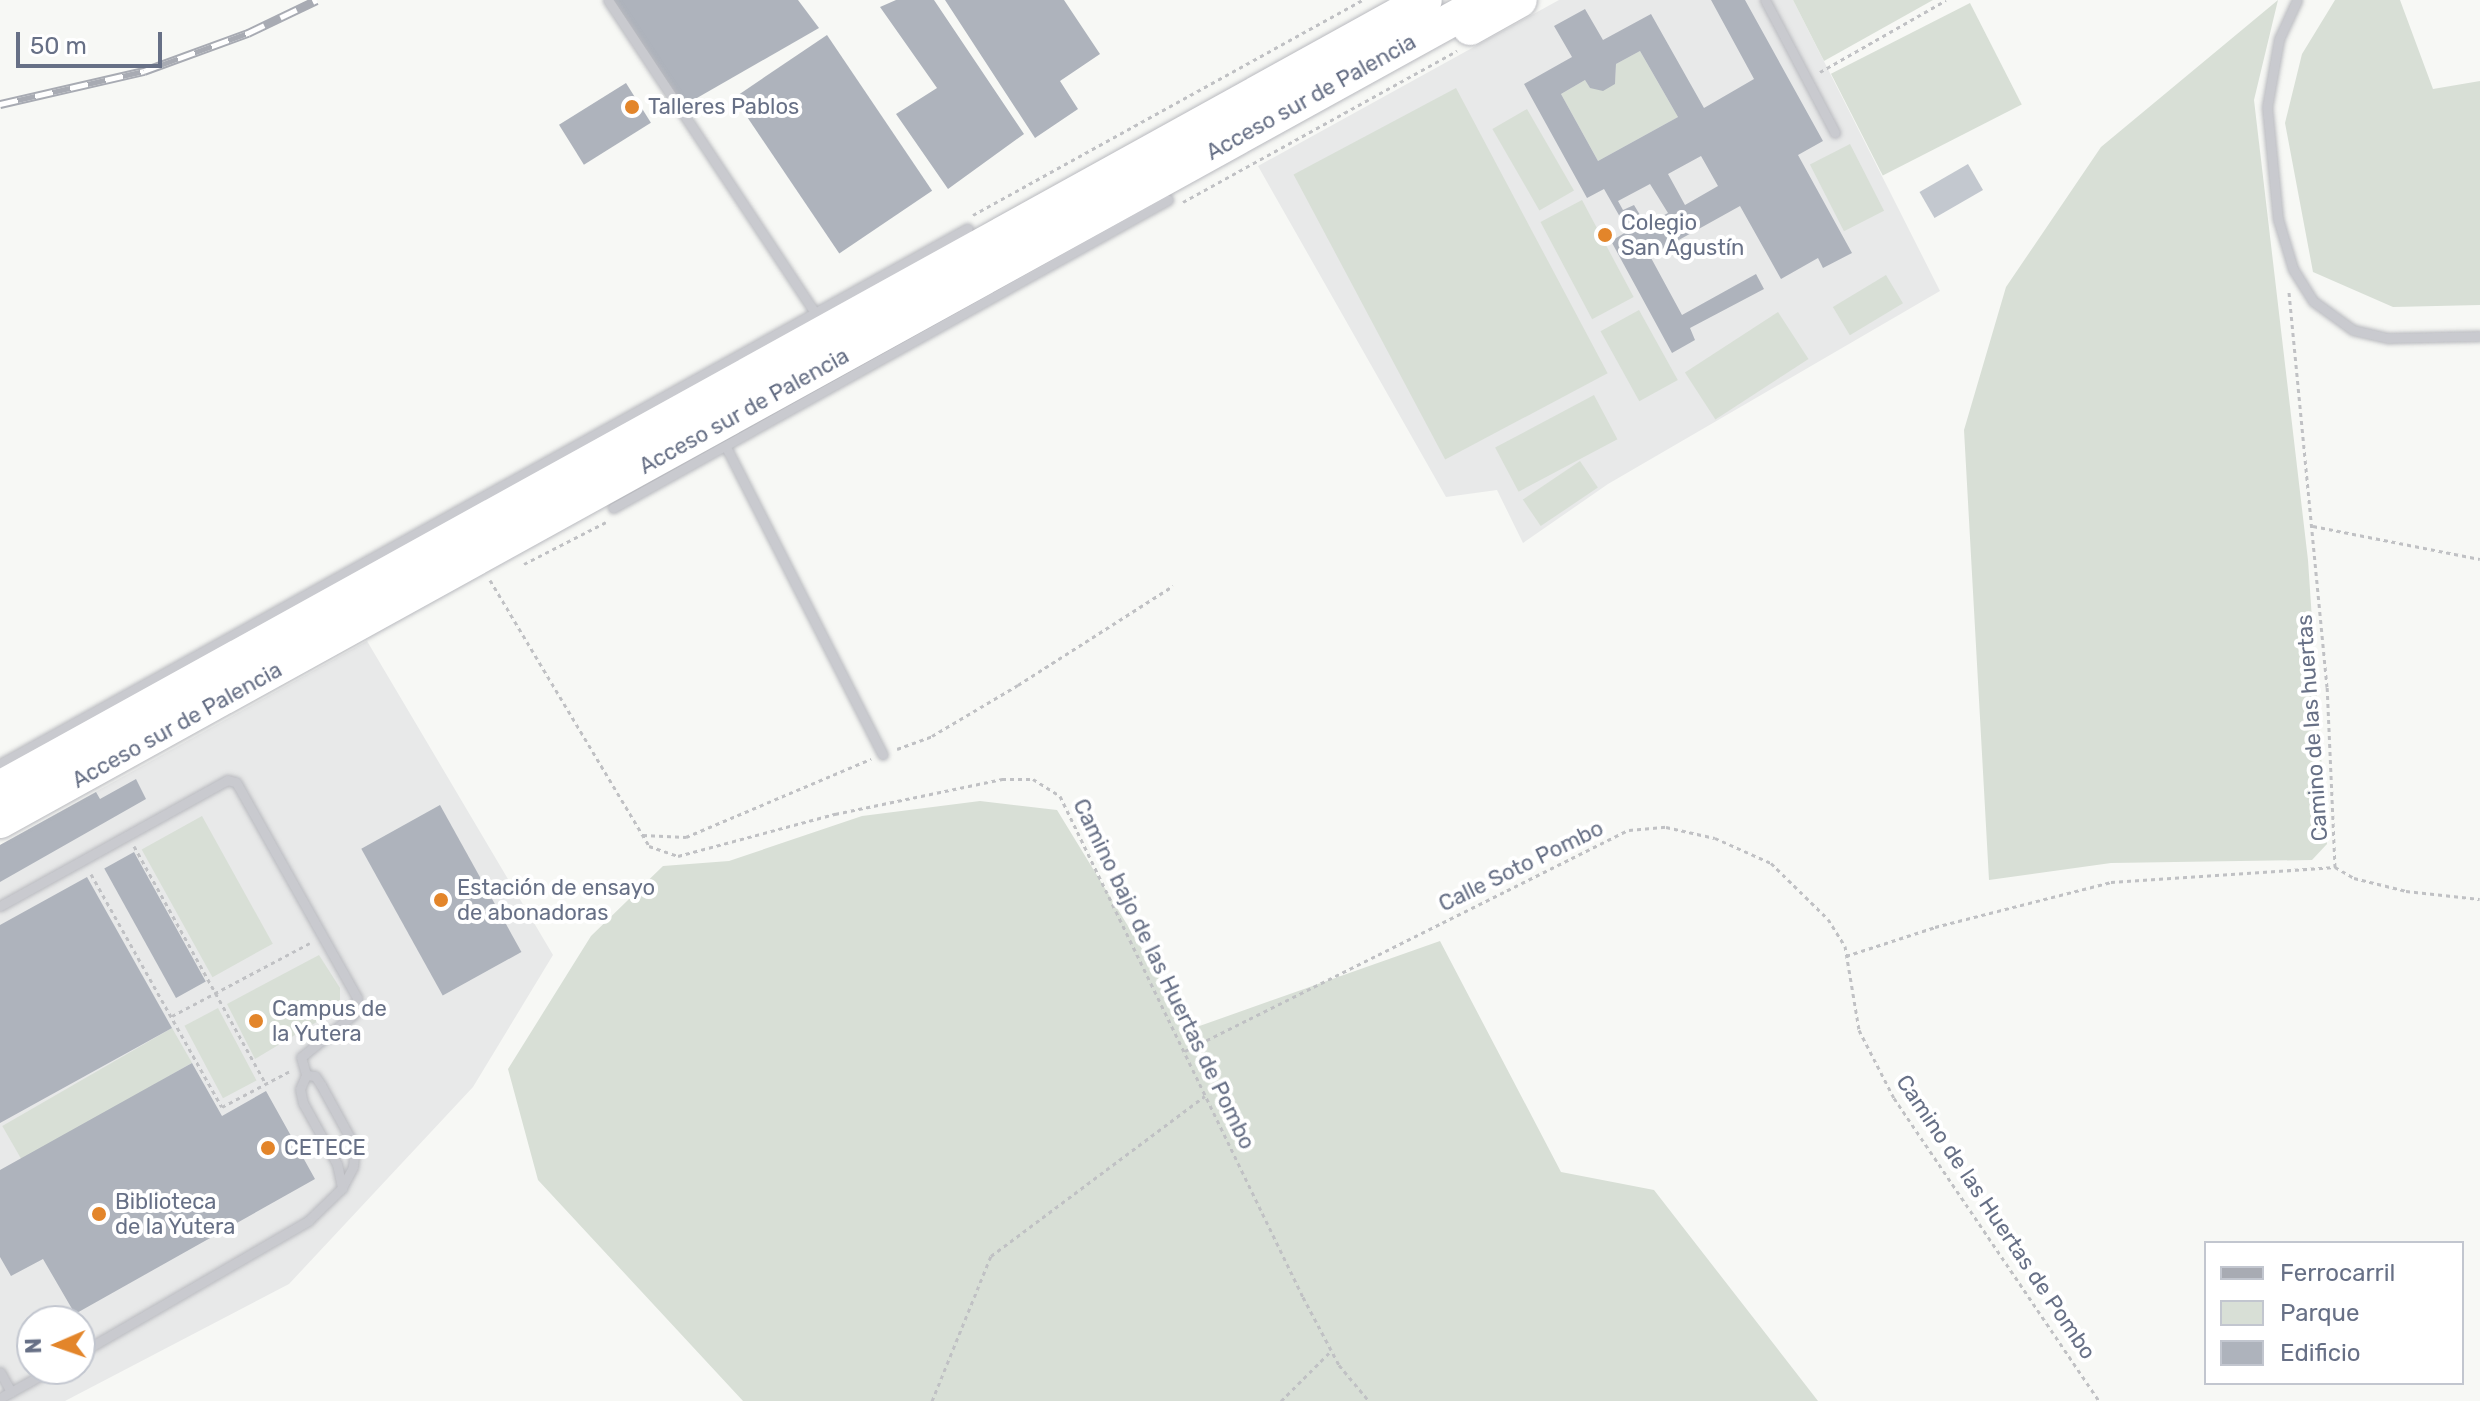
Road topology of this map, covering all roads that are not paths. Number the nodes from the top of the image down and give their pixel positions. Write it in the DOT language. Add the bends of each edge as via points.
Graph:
graph roads {
  1 [pos="608,0"];
  2 [pos="1393,0"];
  3 [pos="1425,0"];
  4 [pos="1487,0"];
  5 [pos="1520,0"];
  6 [pos="1765,0"];
  7 [pos="2297,0"];
  8 [pos="1369,65"];
  9 [pos="1338,83"];
  10 [pos="1247,99"];
  11 [pos="1835,133"];
  12 [pos="1168,200"];
  13 [pos="968,228"];
  14 [pos="815,313"];
  15 [pos="2480,336"];
  16 [pos="727,449"];
  17 [pos="613,508"];
  18 [pos="412,595"];
  19 [pos="883,755"];
  20 [pos="0,764"];
  21 [pos="0,788"];
  22 [pos="0,821"];
  23 [pos="0,906"];
  24 [pos="303,1070"];
  25 [pos="342,1188"];
  26 [pos="96,1344"];
  27 [pos="0,1372"];
  28 [pos="23,1385"];
  29 [pos="11,1392"];
  30 [pos="0,1398"];
  1 -- 14 [label="lane"];
  2 -- 10 [label="highway" via="1330,35"];
  3 -- 10 [label="highway, Acceso sur de Palencia"];
  4 -- 8 [label="highway, Acceso sur de Palencia"];
  5 -- 8 [label="highway" via="1458,35"];
  6 -- 11 [label="lane"];
  7 -- 15 [label="lane" via="2279,39 2267,107 2278,219 2293,269 2313,301 2353,330 2389,338"];
  8 -- 9 [label="highway, Acceso sur de Palencia"];
  9 -- 12 [label="highway" via="1278,134"];
  9 -- 18 [label="highway, Acceso sur de Palencia"];
  10 -- 13 [label="highway" via="1142,141"];
  10 -- 21 [label="highway, Acceso sur de Palencia"];
  12 -- 16 [label="lane"];
  13 -- 14 [label="lane"];
  14 -- 20 [label="lane"];
  16 -- 17 [label="lane"];
  16 -- 19 [label="lane"];
  17 -- 18 [label="highway" via="484,570"];
  18 -- 22 [label="highway, Acceso sur de Palencia"];
  23 -- 24 [label="lane" via="227,780 236,782 357,998 354,1014 308,1049"];
  24 -- 25 [label="lane" via="303,1103 337,1164"];
  24 -- 25 [label="lane" via="315,1076 355,1147"];
  25 -- 26 [label="lane" via="308,1221"];
  27 -- 29 [label="lane"];
  28 -- 29 [label="lane"];
  29 -- 30 [label="lane"];
}
